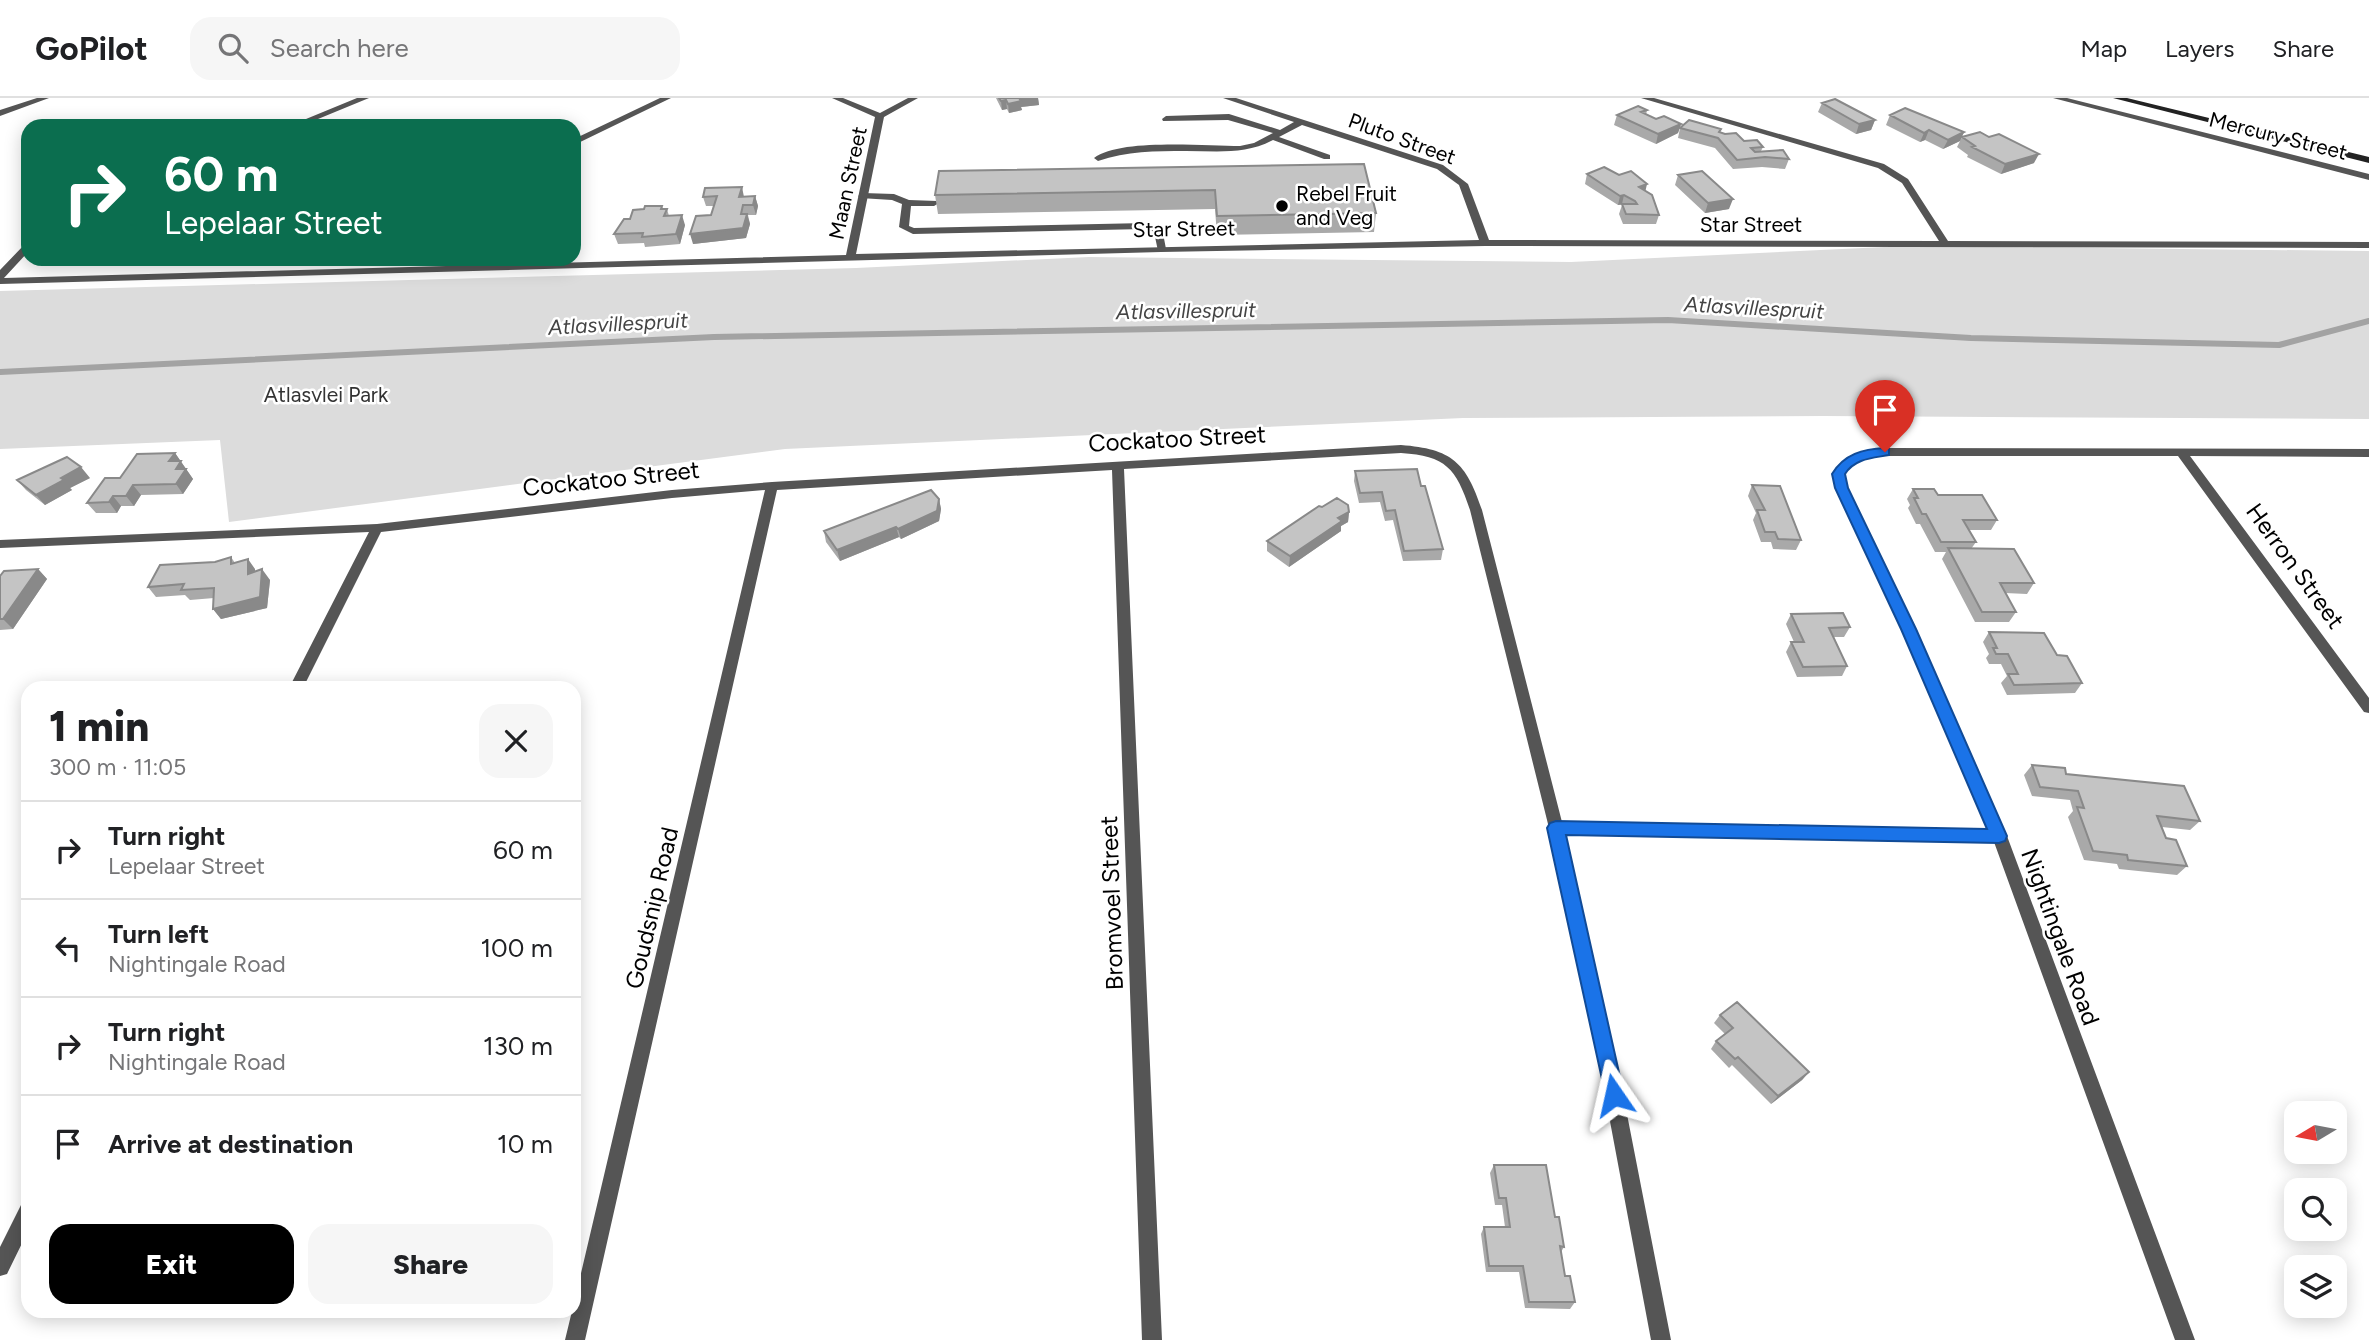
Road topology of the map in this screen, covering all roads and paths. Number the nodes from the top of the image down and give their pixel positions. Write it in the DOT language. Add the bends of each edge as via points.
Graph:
graph roads {
  1 [pos="45,98"];
  2 [pos="365,98"];
  3 [pos="667,98"];
  4 [pos="836,98"];
  5 [pos="914,98"];
  6 [pos="1227,98"];
  7 [pos="1645,98"];
  8 [pos="2057,98"];
  9 [pos="2117,98"];
  10 [pos="2132,99"];
  11 [pos="0,113"];
  12 [pos="880,116"];
  13 [pos="2129,116"];
  14 [pos="311,119"];
  15 [pos="1166,119"];
  16 [pos="1301,122"];
  17 [pos="1277,135"];
  18 [pos="581,139"];
  19 [pos="1327,157"];
  20 [pos="1098,158"];
  21 [pos="2369,158"];
  22 [pos="2369,177"];
  23 [pos="863,196"];
  24 [pos="908,203"];
  25 [pos="934,203"];
  26 [pos="1485,243"];
  27 [pos="1947,245"];
  28 [pos="2369,245"];
  29 [pos="1161,249"];
  30 [pos="21,254"];
  31 [pos="850,258"];
  32 [pos="581,265"];
  33 [pos="390,266"];
  34 [pos="542,266"];
  35 [pos="388,270"];
  36 [pos="0,278"];
  37 [pos="2369,453"];
  38 [pos="2182,454"];
  39 [pos="1118,465"];
  40 [pos="772,486"];
  41 [pos="377,528"];
  42 [pos="0,544"];
  43 [pos="300,681"];
  44 [pos="2369,708"];
  45 [pos="1556,828"];
  46 [pos="1999,836"];
  47 [pos="21,1226"];
  48 [pos="0,1267"];
  49 [pos="581,1314"];
  50 [pos="580,1318"];
  51 [pos="575,1340"];
  52 [pos="1152,1340"];
  53 [pos="1661,1340"];
  54 [pos="2185,1340"];
  1 -- 11 [label="street"];
  2 -- 14 [label="street"];
  3 -- 18 [label="street"];
  4 -- 12 [label="street, Maan Street"];
  5 -- 12 [label="street, Maan Street"];
  6 -- 16 [label="street, Pluto Street"];
  7 -- 27 [label="street" via="1881,166 1905,181"];
  8 -- 13 [label="street, Mercury Street"];
  9 -- 10 [label="street, Mercury Street"];
  10 -- 13 [label="street"];
  10 -- 21 [label="street, Mercury Street"];
  12 -- 23 [label="street, Maan Street"];
  13 -- 22 [label="street, Mercury Street"];
  15 -- 17 [label="street" via="1243,119"];
  16 -- 17 [label="street"];
  16 -- 26 [label="street, Pluto Street" via="1440,167 1457,177 1466,189"];
  17 -- 19 [label="street"];
  17 -- 20 [label="street" via="1240,149 1127,150"];
  23 -- 24 [label="street" via="894,197"];
  23 -- 31 [label="street, Maan Street"];
  24 -- 25 [label="street"];
  24 -- 29 [label="street" via="905,227 913,231 1146,226 1159,230"];
  26 -- 27 [label="street, Star Street"];
  26 -- 29 [label="street, Star Street"];
  27 -- 28 [label="street, Star Street"];
  29 -- 31 [label="street, Star Street"];
  30 -- 36 [label="street"];
  31 -- 32 [label="street, Star Street"];
  33 -- 35 [label="street"];
  34 -- 35 [label="street, Star Street"];
  35 -- 36 [label="street, Star Street"];
  37 -- 38 [label="street, Nightingale Road"];
  38 -- 44 [label="street, Herron Street"];
  38 -- 46 [label="street, Nightingale Road" via="1875,452 1856,457 1841,469 1842,488"];
  39 -- 40 [label="street, Cockatoo Street"];
  39 -- 45 [label="street, Cockatoo Street" via="1401,449 1434,454 1452,463 1466,478 1476,510"];
  39 -- 52 [label="street, Bromvoel Street"];
  40 -- 41 [label="street, Cockatoo Street"];
  40 -- 49 [label="street, Goudsnip Road"];
  41 -- 42 [label="street, Cockatoo Street"];
  41 -- 43 [label="street"];
  45 -- 46 [label="street"];
  45 -- 53 [label="street, Cockatoo Street" via="1609,1068"];
  46 -- 54 [label="street, Nightingale Road"];
  47 -- 48 [label="street"];
  50 -- 51 [label="street, Goudsnip Road"];
}
